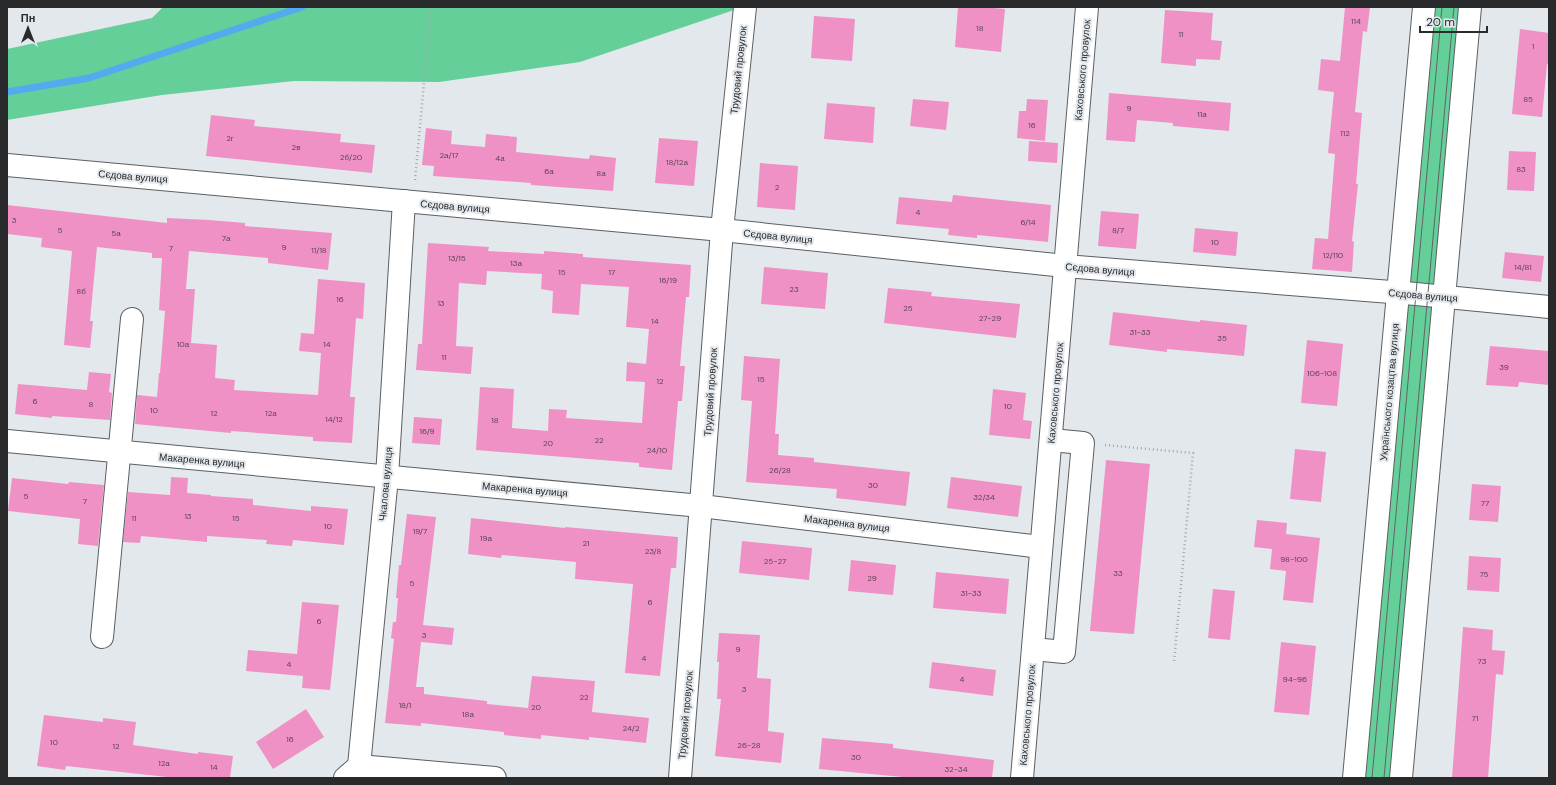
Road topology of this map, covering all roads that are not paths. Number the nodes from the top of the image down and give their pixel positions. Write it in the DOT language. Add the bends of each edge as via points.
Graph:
graph roads {
  1 [pos="745,7"];
  2 [pos="1087,7"];
  3 [pos="1424,7"];
  4 [pos="1470,7"];
  5 [pos="7,165"];
  6 [pos="408,202"];
  7 [pos="722,230"];
  8 [pos="1065,266"];
  9 [pos="1398,292"];
  10 [pos="1444,296"];
  11 [pos="1549,307"];
  12 [pos="132,319"];
  13 [pos="1051,440"];
  14 [pos="7,442"];
  15 [pos="119,452"];
  16 [pos="387,477"];
  17 [pos="701,506"];
  18 [pos="1042,547"];
  19 [pos="102,637"];
  20 [pos="1033,649"];
  21 [pos="352,772"];
  22 [pos="495,778"];
  23 [pos="680,778"];
  24 [pos="1022,778"];
  25 [pos="1354,778"];
  26 [pos="1401,778"];
  1 -- 7 [label="street, Трудовий провулок"];
  2 -- 8 [label="street, Каховського провулок"];
  3 -- 9 [label="street, Українського козацтва вулиця"];
  4 -- 10 [label="street"];
  5 -- 6 [label="street, Сєдова вулиця"];
  6 -- 7 [label="street, Сєдова вулиця"];
  6 -- 16 [label="street, Чкалова вулиця"];
  7 -- 8 [label="street, Сєдова вулиця"];
  7 -- 17 [label="street, Трудовий провулок"];
  8 -- 9 [label="street, Сєдова вулиця"];
  8 -- 13 [label="street, Каховського провулок"];
  9 -- 10 [label="street, Сєдова вулиця"];
  9 -- 25 [label="street, Українського козацтва вулиця"];
  10 -- 11 [label="street, Сєдова вулиця"];
  10 -- 26 [label="street"];
  12 -- 15 [label="street"];
  13 -- 18 [label="street, Каховського провулок"];
  13 -- 20 [label="street" via="1083,443 1064,652"];
  14 -- 15 [label="street, Макаренка вулиця"];
  15 -- 16 [label="street, Макаренка вулиця"];
  15 -- 19 [label="street"];
  16 -- 17 [label="street, Макаренка вулиця"];
  16 -- 21 [label="street, Чкалова вулиця"];
  17 -- 18 [label="street, Макаренка вулиця"];
  17 -- 23 [label="street, Трудовий провулок"];
  18 -- 20 [label="street, Каховського провулок"];
  20 -- 24 [label="street, Каховського провулок"];
  21 -- 22 [label="street"];
}
